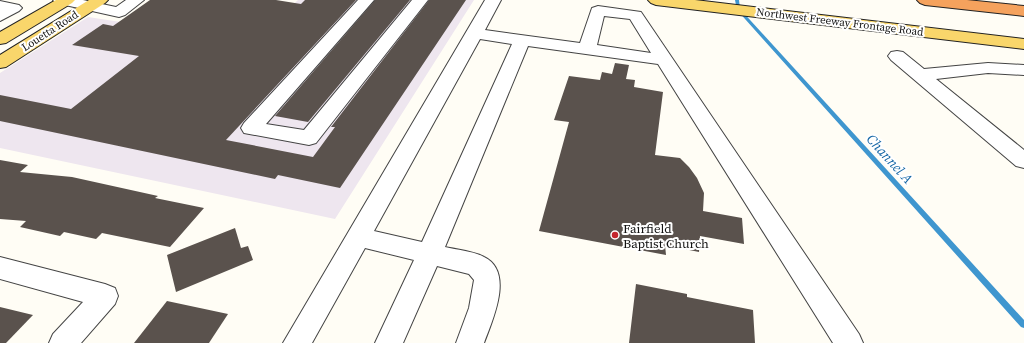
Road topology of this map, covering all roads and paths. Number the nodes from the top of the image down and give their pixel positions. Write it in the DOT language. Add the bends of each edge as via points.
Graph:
graph roads {
  1 [pos="64,0"];
  2 [pos="136,0"];
  3 [pos="366,0"];
  4 [pos="420,0"];
  5 [pos="493,0"];
  6 [pos="656,0"];
  7 [pos="925,0"];
  8 [pos="94,3"];
  9 [pos="0,6"];
  10 [pos="1024,11"];
  11 [pos="0,16"];
  12 [pos="475,34"];
  13 [pos="0,40"];
  14 [pos="522,40"];
  15 [pos="1024,44"];
  16 [pos="587,49"];
  17 [pos="897,56"];
  18 [pos="664,60"];
  19 [pos="0,63"];
  20 [pos="1024,70"];
  21 [pos="921,75"];
  22 [pos="1024,161"];
  23 [pos="358,237"];
  24 [pos="430,253"];
  25 [pos="0,268"];
  26 [pos="63,343"];
  27 [pos="297,343"];
  28 [pos="389,343"];
  29 [pos="470,343"];
  30 [pos="849,343"];
  1 -- 8 [label="street"];
  1 -- 13 [label="main road, Louetta Road"];
  2 -- 8 [label="street" via="119,12"];
  3 -- 4 [label="street" via="251,128 309,138"];
  5 -- 12 [label="street"];
  6 -- 15 [label="main road, Northwest Freeway Frontage Road"];
  7 -- 10 [label="highway"];
  8 -- 19 [label="main road, Louetta Road"];
  9 -- 11 [label="street" via="14,8"];
  12 -- 14 [label="street"];
  12 -- 23 [label="street"];
  14 -- 16 [label="street"];
  14 -- 24 [label="street"];
  16 -- 18 [label="street"];
  16 -- 18 [label="street" via="598,11 635,16"];
  17 -- 21 [label="street"];
  18 -- 30 [label="street"];
  20 -- 21 [label="street" via="988,68"];
  21 -- 22 [label="street"];
  23 -- 24 [label="street"];
  23 -- 27 [label="street"];
  24 -- 28 [label="street"];
  24 -- 29 [label="street" via="477,265 486,275 485,299"];
  25 -- 26 [label="street" via="105,296"];
}
